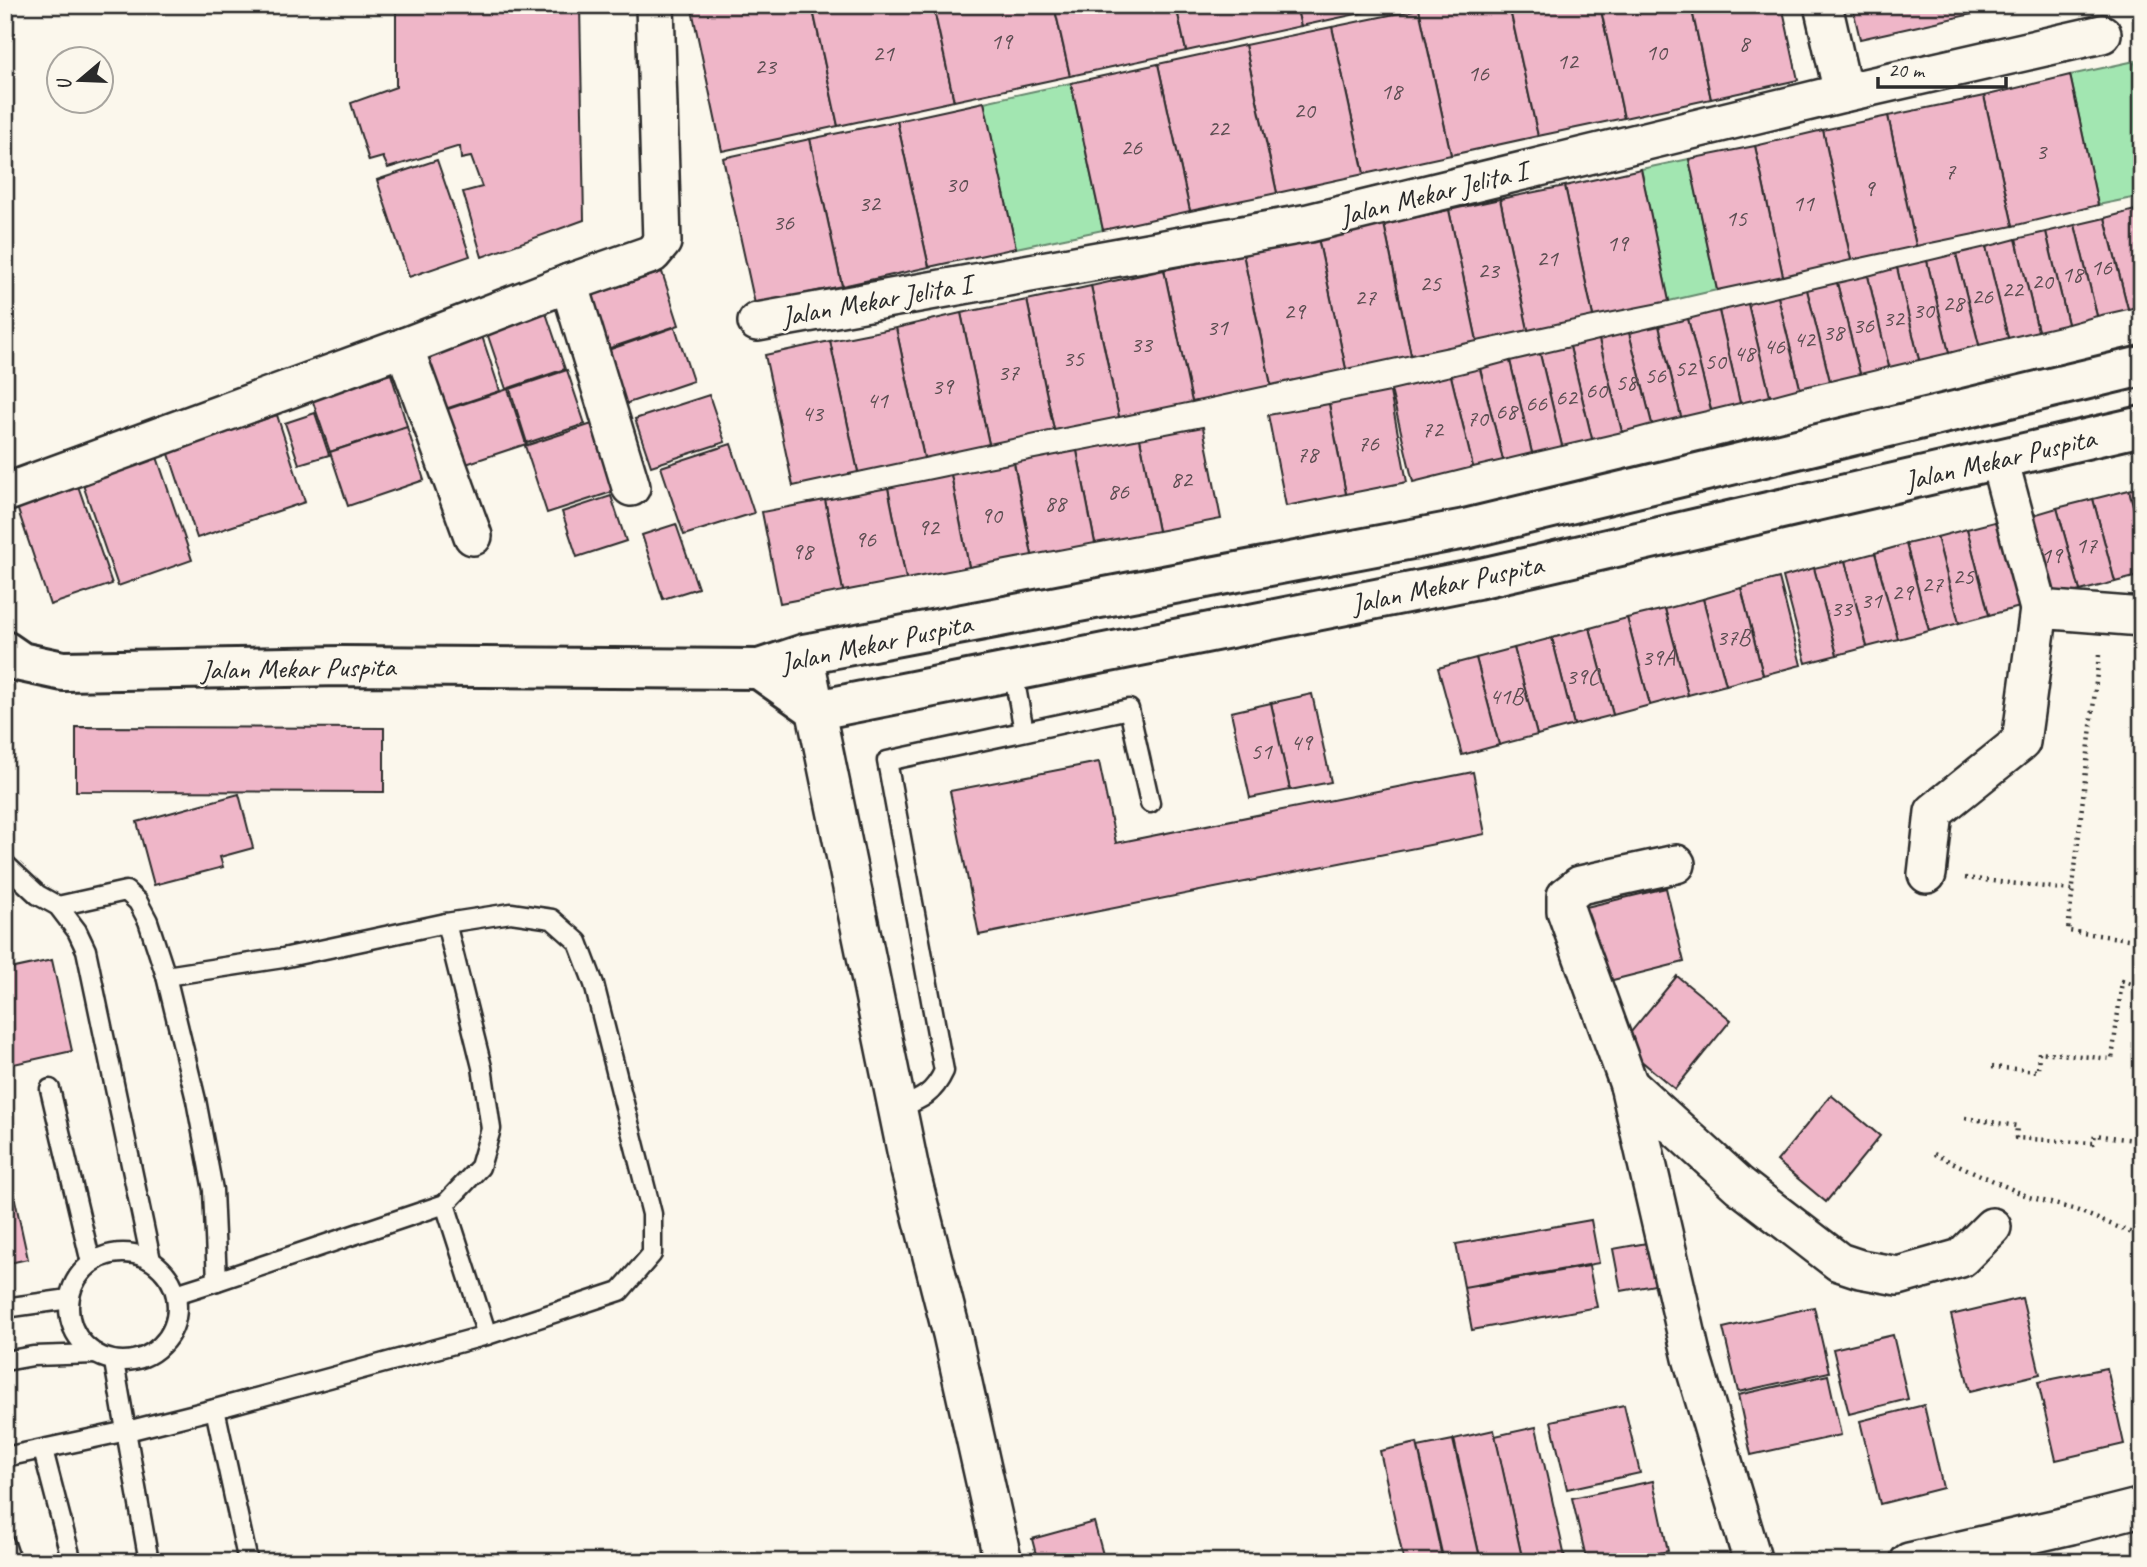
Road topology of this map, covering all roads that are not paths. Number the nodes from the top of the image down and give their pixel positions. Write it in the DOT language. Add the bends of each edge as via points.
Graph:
graph roads {
  1 [pos="656,5"];
  2 [pos="1823,5"];
  3 [pos="2102,34"];
  4 [pos="1843,93"];
  5 [pos="569,283"];
  6 [pos="757,322"];
  7 [pos="404,347"];
  8 [pos="2142,366"];
  9 [pos="2142,426"];
  10 [pos="1999,459"];
  11 [pos="631,487"];
  12 [pos="5,493"];
  13 [pos="1465,529"];
  14 [pos="473,536"];
  15 [pos="1477,579"];
  16 [pos="2039,609"];
  17 [pos="2142,617"];
  18 [pos="6,654"];
  19 [pos="804,654"];
  20 [pos="759,669"];
  21 [pos="1013,671"];
  22 [pos="817,710"];
  23 [pos="1024,731"];
  24 [pos="1150,803"];
  25 [pos="1676,863"];
  26 [pos="5,864"];
  27 [pos="1927,874"];
  28 [pos="58,906"];
  29 [pos="446,923"];
  30 [pos="166,976"];
  31 [pos="1629,1085"];
  32 [pos="50,1089"];
  33 [pos="897,1109"];
  34 [pos="445,1204"];
  35 [pos="1992,1227"];
  36 [pos="151,1260"];
  37 [pos="91,1263"];
  38 [pos="217,1281"];
  39 [pos="176,1294"];
  40 [pos="69,1299"];
  41 [pos="5,1308"];
  42 [pos="487,1335"];
  43 [pos="96,1354"];
  44 [pos="5,1361"];
  45 [pos="114,1362"];
  46 [pos="215,1409"];
  47 [pos="127,1431"];
  48 [pos="43,1450"];
  49 [pos="5,1457"];
  50 [pos="2142,1507"];
  51 [pos="5,1544"];
  52 [pos="11,1562"];
  53 [pos="72,1562"];
  54 [pos="149,1562"];
  55 [pos="248,1562"];
  56 [pos="1003,1562"];
  57 [pos="1753,1562"];
  58 [pos="1909,1562"];
  1 -- 5 [label="street" via="662,242 652,254"];
  2 -- 4 [label="street"];
  3 -- 4 [label="street, Jalan Mekar Jelita I"];
  4 -- 6 [label="street, Jalan Mekar Jelita I" via="1308,223"];
  5 -- 7 [label="street"];
  5 -- 11 [label="street"];
  7 -- 12 [label="street"];
  7 -- 14 [label="street"];
  8 -- 13 [label="street, Jalan Mekar Puspita"];
  9 -- 10 [label="street, Jalan Mekar Puspita"];
  10 -- 15 [label="street, Jalan Mekar Puspita"];
  10 -- 16 [label="street"];
  13 -- 15 [label="street"];
  13 -- 19 [label="street, Jalan Mekar Puspita"];
  15 -- 21 [label="street, Jalan Mekar Puspita"];
  16 -- 17 [label="street"];
  16 -- 27 [label="street" via="2021,742 1934,812"];
  18 -- 20 [label="street, Jalan Mekar Puspita" via="63,671 342,666"];
  19 -- 20 [label="street, Jalan Mekar Puspita"];
  19 -- 22 [label="street"];
  20 -- 22 [label="street, Jalan Mekar Puspita"];
  21 -- 22 [label="street, Jalan Mekar Puspita"];
  21 -- 23 [label="lane"];
  22 -- 33 [label="street"];
  23 -- 24 [label="lane" via="1129,709"];
  23 -- 33 [label="lane" via="887,761 944,1071 936,1089"];
  25 -- 31 [label="street" via="1580,885 1566,896 1566,911"];
  26 -- 28 [label="lane" via="38,895"];
  28 -- 30 [label="lane" via="126,891 148,921"];
  28 -- 36 [label="lane" via="86,950"];
  29 -- 30 [label="lane" via="283,958"];
  29 -- 34 [label="lane" via="482,1067 491,1129 480,1167"];
  29 -- 42 [label="lane" via="511,913 552,919 578,942 594,984 652,1214 652,1254 620,1291"];
  30 -- 38 [label="lane" via="213,1190"];
  31 -- 35 [label="street" via="1740,1185 1839,1262 1898,1276 1961,1258"];
  31 -- 57 [label="street" via="1692,1357"];
  32 -- 37 [label="lane"];
  33 -- 56 [label="street"];
  34 -- 38 [label="lane"];
  34 -- 42 [label="lane"];
  36 -- 37 [label="lane" via="131,1253 110,1254"];
  36 -- 39 [label="lane" via="167,1274"];
  37 -- 40 [label="lane" via="76,1279"];
  38 -- 39 [label="lane"];
  39 -- 45 [label="lane" via="177,1315 170,1335 156,1351 136,1360"];
  40 -- 41 [label="lane"];
  40 -- 43 [label="lane" via="79,1339"];
  42 -- 46 [label="lane"];
  43 -- 44 [label="lane"];
  43 -- 45 [label="lane"];
  45 -- 47 [label="lane"];
  46 -- 47 [label="lane"];
  46 -- 55 [label="lane"];
  47 -- 48 [label="lane"];
  47 -- 54 [label="lane"];
  48 -- 49 [label="lane"];
  48 -- 53 [label="lane"];
  50 -- 58 [label="street"];
  51 -- 52 [label="lane"];
}
